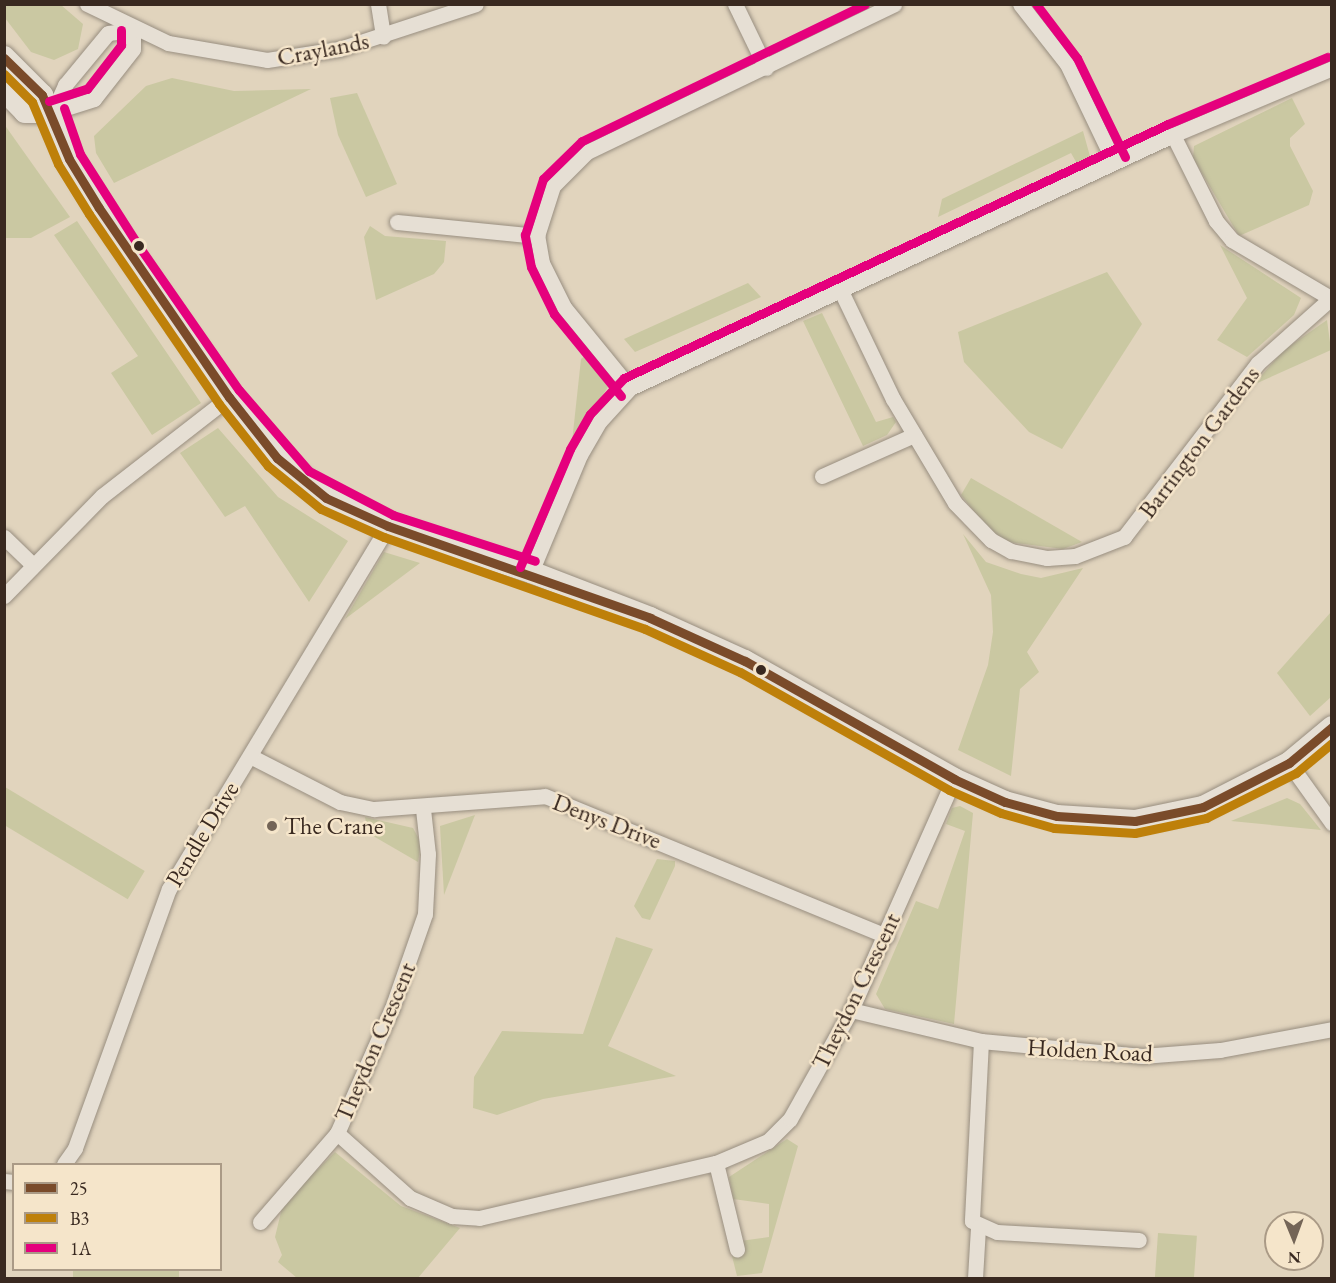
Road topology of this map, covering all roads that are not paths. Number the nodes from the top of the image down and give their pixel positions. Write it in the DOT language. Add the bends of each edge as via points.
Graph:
graph roads {
  1 [pos="87,4"];
  2 [pos="378,4"];
  3 [pos="476,4"];
  4 [pos="735,4"];
  5 [pos="894,4"];
  6 [pos="1020,4"];
  7 [pos="133,30"];
  8 [pos="383,37"];
  9 [pos="4,57"];
  10 [pos="766,68"];
  11 [pos="1332,68"];
  12 [pos="4,90"];
  13 [pos="53,112"];
  14 [pos="1173,135"];
  15 [pos="1114,162"];
  16 [pos="397,222"];
  17 [pos="537,236"];
  18 [pos="840,289"];
  19 [pos="1331,299"];
  20 [pos="630,388"];
  21 [pos="229,397"];
  22 [pos="914,435"];
  23 [pos="822,476"];
  24 [pos="388,526"];
  25 [pos="4,537"];
  26 [pos="32,564"];
  27 [pos="531,572"];
  28 [pos="4,596"];
  29 [pos="1332,727"];
  30 [pos="250,756"];
  31 [pos="1289,763"];
  32 [pos="954,779"];
  33 [pos="423,809"];
  34 [pos="1332,823"];
  35 [pos="886,936"];
  36 [pos="851,1010"];
  37 [pos="1332,1029"];
  38 [pos="981,1041"];
  39 [pos="337,1133"];
  40 [pos="64,1163"];
  41 [pos="716,1163"];
  42 [pos="260,1222"];
  43 [pos="978,1227"];
  44 [pos="1139,1240"];
  45 [pos="737,1249"];
  46 [pos="975,1278"];
  1 -- 7 [label="street, Craylands"];
  2 -- 8 [label="street"];
  3 -- 8 [label="street, Craylands"];
  4 -- 10 [label="street"];
  5 -- 10 [label="street"];
  6 -- 15 [label="street" via="1062,56"];
  7 -- 8 [label="street, Craylands" via="194,50 267,60"];
  7 -- 13 [label="street" via="108,33 65,85"];
  7 -- 13 [label="street" via="133,49 94,99"];
  9 -- 13 [label="street"];
  10 -- 17 [label="street" via="587,152 553,186"];
  11 -- 14 [label="street"];
  12 -- 13 [label="street" via="25,112"];
  13 -- 21 [label="street" via="62,146 93,198"];
  14 -- 15 [label="street"];
  14 -- 19 [label="street" via="1216,221 1232,240"];
  15 -- 18 [label="street"];
  16 -- 17 [label="street"];
  17 -- 20 [label="street" via="542,263 564,307"];
  18 -- 20 [label="street"];
  18 -- 22 [label="street, Barrington Gardens"];
  19 -- 22 [label="street, Barrington Gardens" via="1258,363 1139,522 1124,537 1100,548 1047,558 1011,551 991,540 955,503"];
  20 -- 27 [label="street" via="600,421 580,455"];
  21 -- 24 [label="street" via="301,481"];
  21 -- 26 [label="street" via="128,474"];
  22 -- 23 [label="street"];
  24 -- 27 [label="street"];
  24 -- 30 [label="street, Pendle Drive"];
  25 -- 26 [label="street"];
  26 -- 28 [label="street"];
  27 -- 32 [label="street" via="745,661"];
  29 -- 31 [label="street"];
  30 -- 33 [label="street, Denys Drive" via="340,802 374,809"];
  30 -- 40 [label="street, Pendle Drive" via="154,921 78,1138"];
  31 -- 32 [label="street" via="1203,807 1124,821 1084,821 1031,810"];
  31 -- 34 [label="street"];
  32 -- 35 [label="street, Theydon Crescent"];
  33 -- 35 [label="street, Denys Drive" via="545,796"];
  33 -- 39 [label="street, Theydon Crescent" via="428,854 425,914 392,1008"];
  35 -- 36 [label="street, Theydon Crescent"];
  36 -- 38 [label="street, Holden Road"];
  36 -- 41 [label="street, Theydon Crescent" via="790,1119 768,1141"];
  37 -- 38 [label="street, Holden Road" via="1220,1050 1142,1056"];
  38 -- 43 [label="street" via="970,1214"];
  39 -- 41 [label="street, Theydon Crescent" via="410,1198 452,1216 512,1212"];
  39 -- 42 [label="street, Theydon Crescent"];
  41 -- 45 [label="street"];
  43 -- 44 [label="street"];
  43 -- 46 [label="street"];
}
